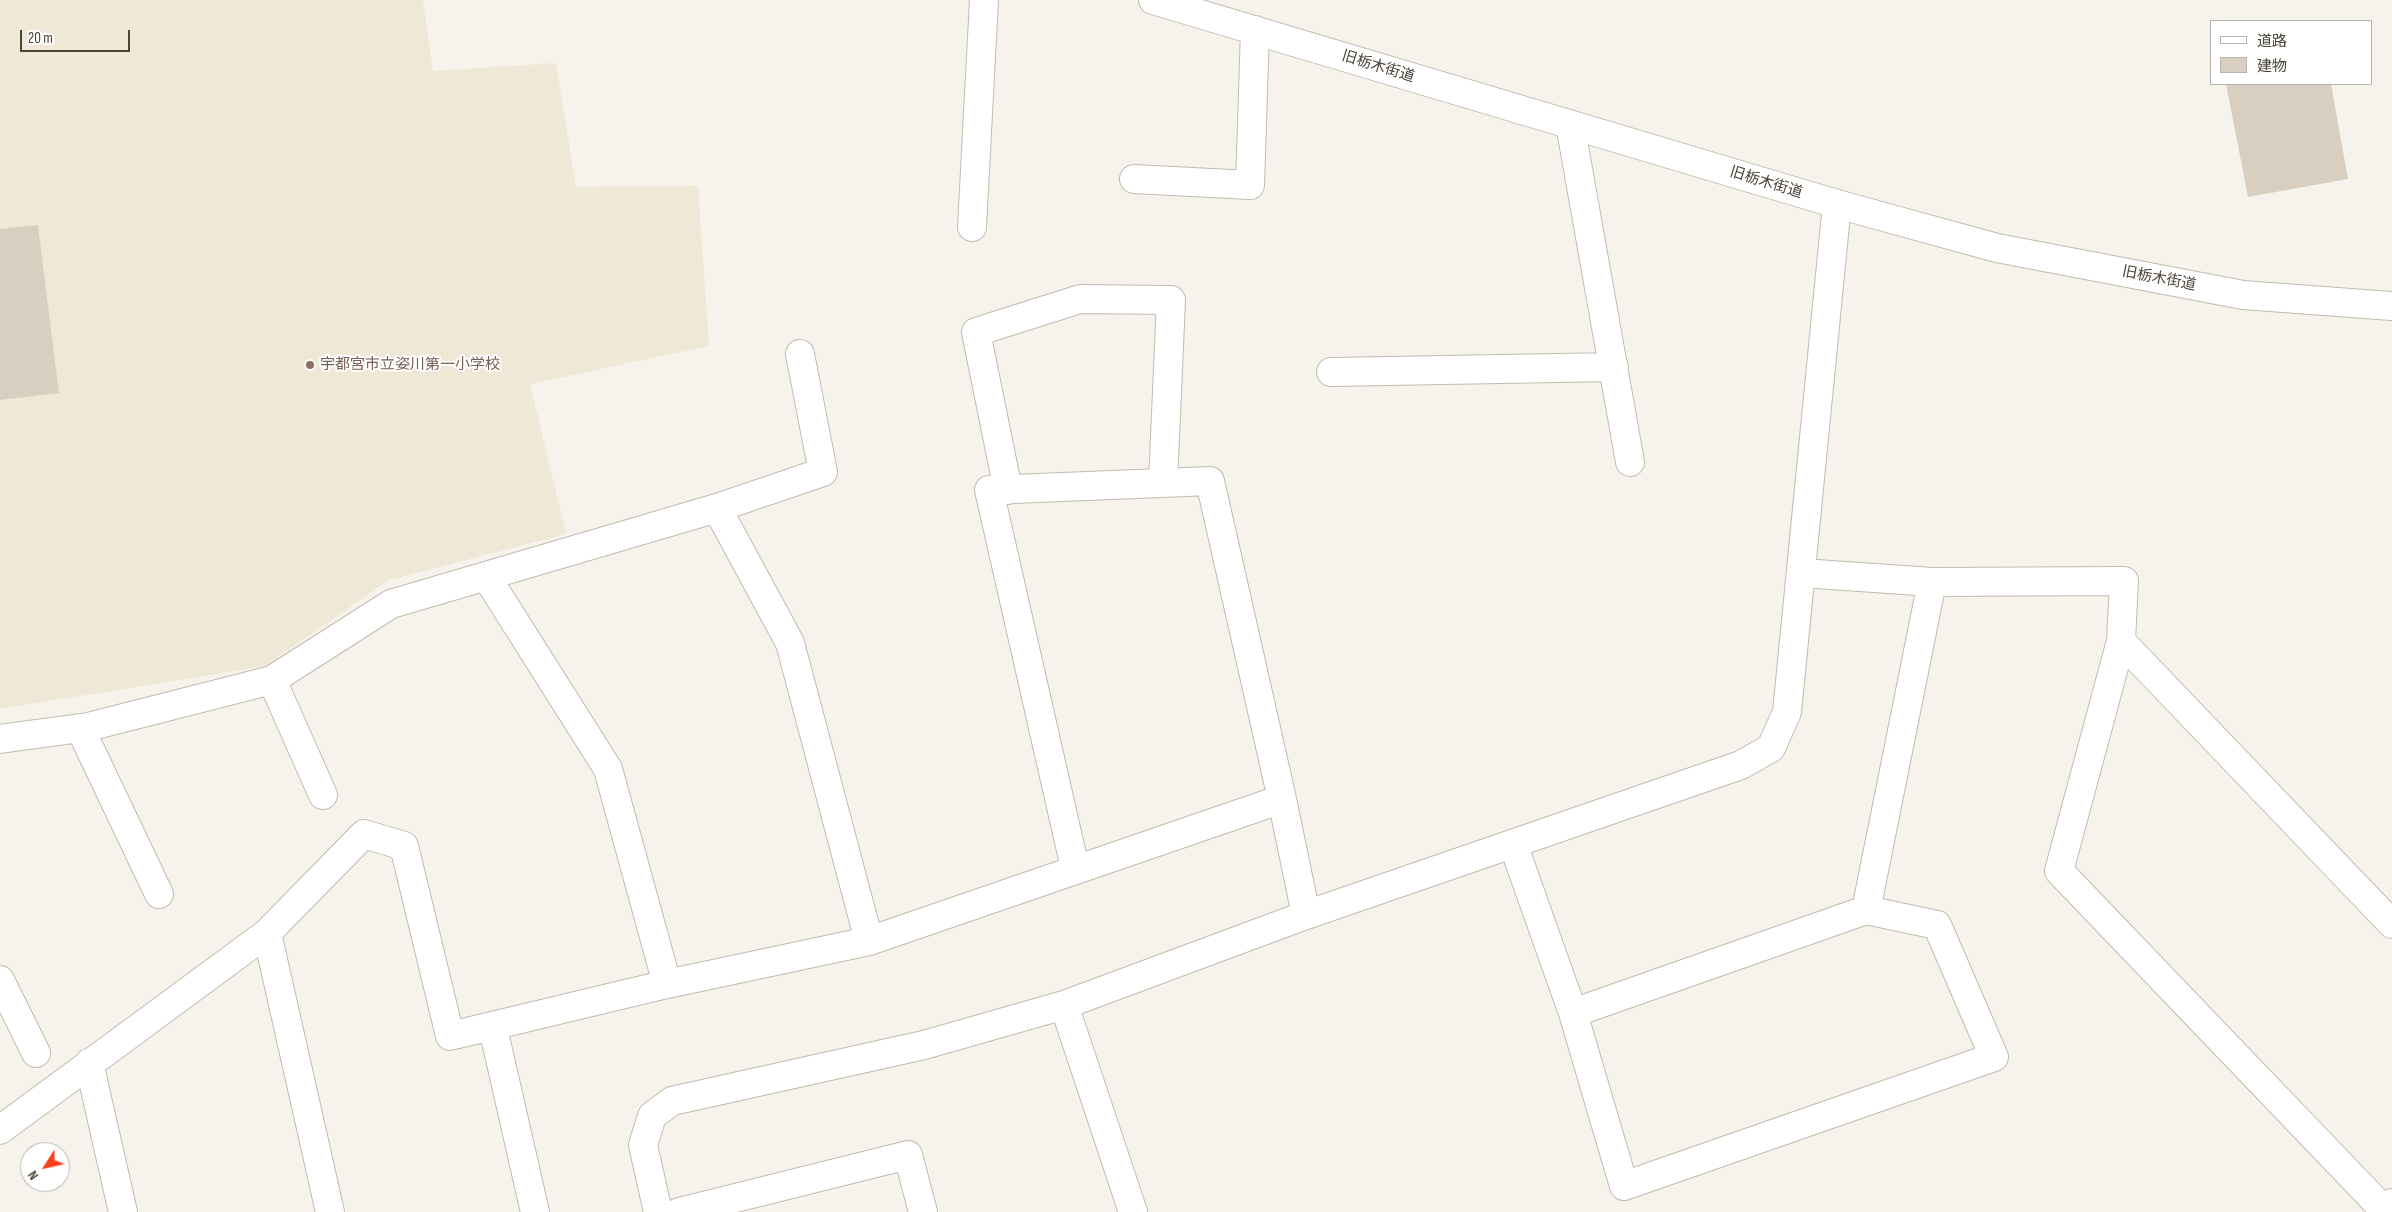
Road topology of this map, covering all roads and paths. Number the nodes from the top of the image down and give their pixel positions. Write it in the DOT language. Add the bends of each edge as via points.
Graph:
graph roads {
  1 [pos="984,0"];
  2 [pos="1153,0"];
  3 [pos="1255,30"];
  4 [pos="1570,124"];
  5 [pos="1134,179"];
  6 [pos="1837,204"];
  7 [pos="972,227"];
  8 [pos="2392,306"];
  9 [pos="800,354"];
  10 [pos="1614,367"];
  11 [pos="1331,372"];
  12 [pos="1630,462"];
  13 [pos="1162,483"];
  14 [pos="1008,490"];
  15 [pos="717,508"];
  16 [pos="1802,574"];
  17 [pos="486,576"];
  18 [pos="1932,582"];
  19 [pos="2121,641"];
  20 [pos="272,680"];
  21 [pos="80,728"];
  22 [pos="0,739"];
  23 [pos="323,795"];
  24 [pos="1282,799"];
  25 [pos="1513,844"];
  26 [pos="1075,868"];
  27 [pos="159,894"];
  28 [pos="1866,910"];
  29 [pos="1306,915"];
  30 [pos="2392,924"];
  31 [pos="267,933"];
  32 [pos="869,941"];
  33 [pos="0,980"];
  34 [pos="668,984"];
  35 [pos="1064,1005"];
  36 [pos="1574,1013"];
  37 [pos="493,1028"];
  38 [pos="36,1053"];
  39 [pos="89,1063"];
  40 [pos="0,1130"];
  41 [pos="2392,1203"];
  42 [pos="123,1212"];
  43 [pos="330,1212"];
  44 [pos="535,1212"];
  45 [pos="658,1212"];
  46 [pos="680,1212"];
  47 [pos="923,1212"];
  48 [pos="1133,1212"];
  1 -- 7 [label="street"];
  2 -- 3 [label="street, 旧栃木街道"];
  3 -- 4 [label="street, 旧栃木街道"];
  3 -- 5 [label="street" via="1250,185"];
  4 -- 6 [label="street, 旧栃木街道"];
  4 -- 10 [label="street"];
  6 -- 8 [label="street, 旧栃木街道" via="1996,248 2244,295"];
  6 -- 16 [label="street"];
  9 -- 15 [label="street" via="823,472"];
  10 -- 11 [label="street"];
  10 -- 12 [label="street"];
  13 -- 14 [label="street"];
  13 -- 14 [label="street" via="1170,300 1080,299 976,332"];
  13 -- 24 [label="street" via="1210,481"];
  14 -- 26 [label="street" via="989,490"];
  15 -- 17 [label="street"];
  15 -- 32 [label="street" via="790,643"];
  16 -- 18 [label="street"];
  16 -- 25 [label="street" via="1787,712 1771,748 1741,766"];
  17 -- 20 [label="street" via="391,604"];
  17 -- 34 [label="street" via="608,769"];
  18 -- 19 [label="street" via="2124,581"];
  18 -- 28 [label="street"];
  19 -- 30 [label="street"];
  19 -- 41 [label="street" via="2058,871 2384,1210"];
  20 -- 21 [label="street"];
  20 -- 23 [label="street"];
  21 -- 22 [label="street"];
  21 -- 27 [label="street"];
  24 -- 26 [label="street"];
  24 -- 29 [label="street"];
  25 -- 29 [label="street"];
  25 -- 36 [label="street"];
  26 -- 32 [label="street"];
  28 -- 36 [label="street"];
  28 -- 36 [label="street" via="1937,925 1994,1057 1624,1186"];
  29 -- 35 [label="street"];
  31 -- 37 [label="street" via="364,834 404,846 450,1036"];
  31 -- 39 [label="street"];
  31 -- 43 [label="street"];
  32 -- 34 [label="street"];
  33 -- 38 [label="street"];
  34 -- 37 [label="street"];
  35 -- 45 [label="street" via="924,1045 672,1101 652,1116 644,1145"];
  35 -- 48 [label="street"];
  37 -- 44 [label="street"];
  39 -- 40 [label="street"];
  39 -- 42 [label="street"];
  46 -- 47 [label="street" via="908,1156"];
}
